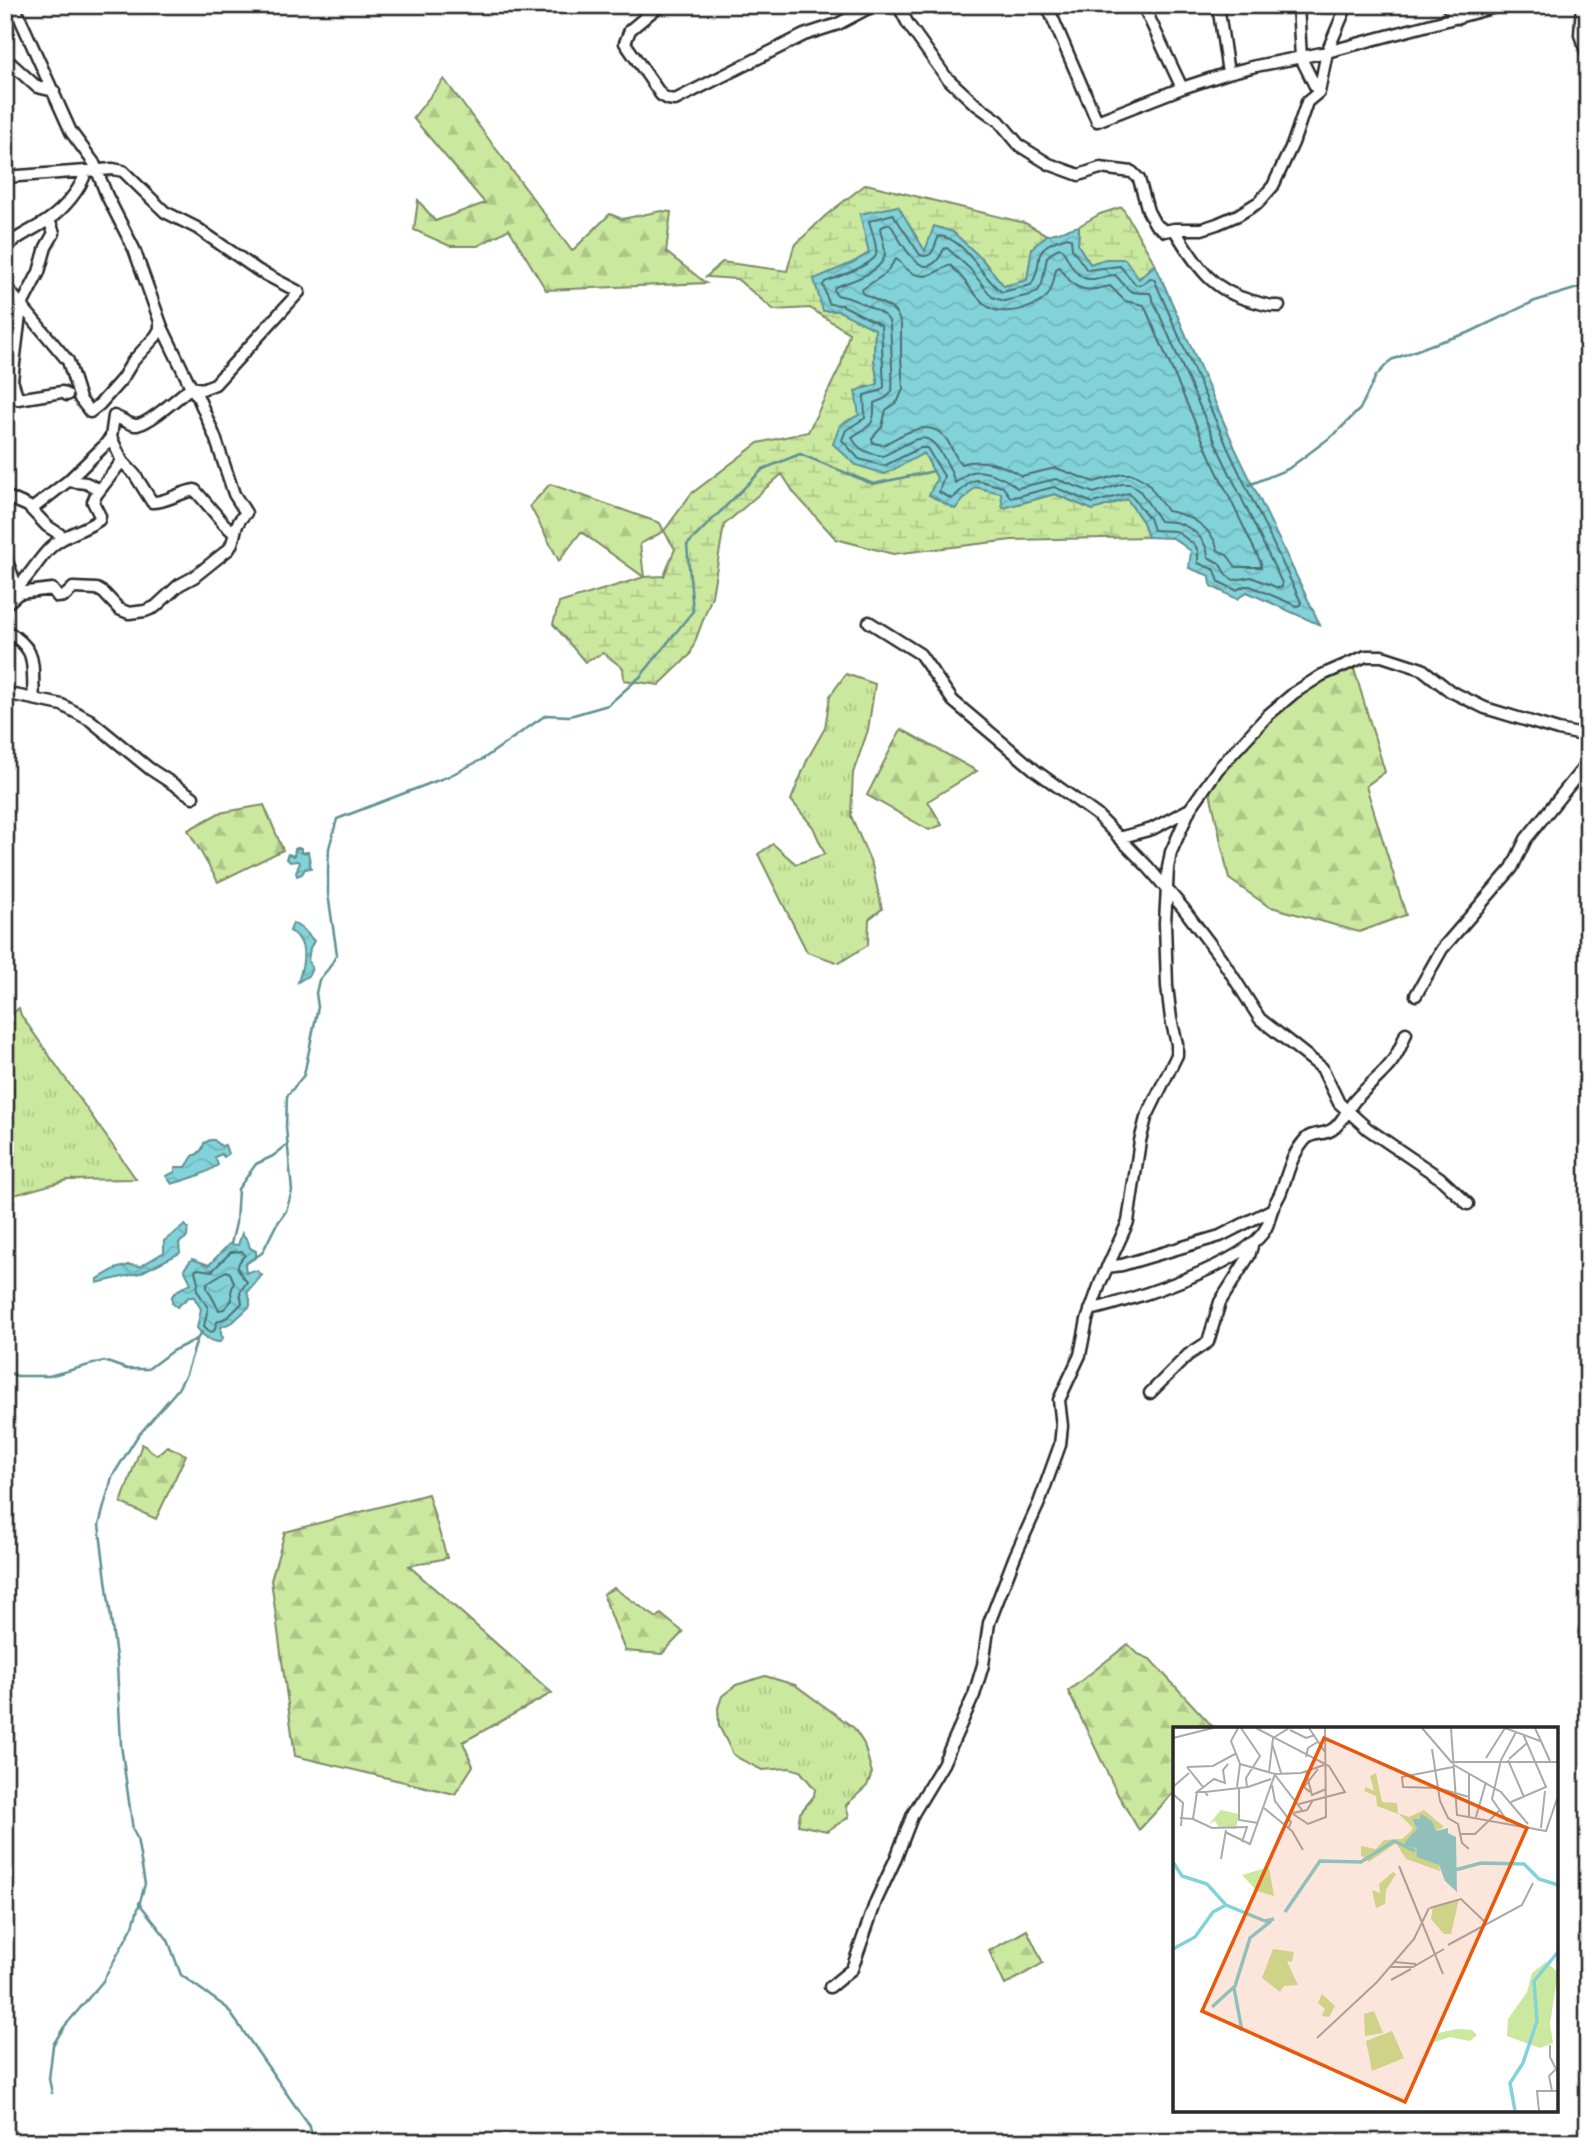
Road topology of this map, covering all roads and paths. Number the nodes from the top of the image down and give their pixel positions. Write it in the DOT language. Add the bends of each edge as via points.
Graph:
graph roads {
  1 [pos="14,5"];
  2 [pos="660,5"];
  3 [pos="874,5"];
  4 [pos="898,5"];
  5 [pos="1047,5"];
  6 [pos="1143,5"];
  7 [pos="1218,5"];
  8 [pos="1298,5"];
  9 [pos="1347,5"];
  10 [pos="1446,5"];
  11 [pos="1503,5"];
  12 [pos="1582,5"];
  13 [pos="1460,18"];
  14 [pos="1327,52"];
  15 [pos="1587,54"];
  16 [pos="5,58"];
  17 [pos="1301,58"];
  18 [pos="1228,73"];
  19 [pos="1182,88"];
  20 [pos="54,91"];
  21 [pos="1319,92"];
  22 [pos="92,172"];
  23 [pos="5,177"];
  24 [pos="49,220"];
  25 [pos="1174,229"];
  26 [pos="5,248"];
  27 [pos="5,290"];
  28 [pos="1279,306"];
  29 [pos="22,307"];
  30 [pos="160,321"];
  31 [pos="191,387"];
  32 [pos="9,389"];
  33 [pos="67,395"];
  34 [pos="111,437"];
  35 [pos="122,461"];
  36 [pos="68,481"];
  37 [pos="100,490"];
  38 [pos="5,496"];
  39 [pos="32,509"];
  40 [pos="233,531"];
  41 [pos="64,537"];
  42 [pos="5,556"];
  43 [pos="18,590"];
  44 [pos="5,605"];
  45 [pos="869,622"];
  46 [pos="5,630"];
  47 [pos="5,693"];
  48 [pos="34,698"];
  49 [pos="1588,736"];
  50 [pos="1588,762"];
  51 [pos="193,797"];
  52 [pos="1190,809"];
  53 [pos="1119,838"];
  54 [pos="1167,889"];
  55 [pos="1416,995"];
  56 [pos="1406,1033"];
  57 [pos="1347,1111"];
  58 [pos="1468,1204"];
  59 [pos="1271,1210"];
  60 [pos="1252,1245"];
  61 [pos="1107,1267"];
  62 [pos="1090,1310"];
  63 [pos="1150,1393"];
  64 [pos="830,1987"];
  1 -- 20 [label="street"];
  2 -- 3 [label="street" via="631,30 625,43 662,95 675,100"];
  4 -- 25 [label="street" via="946,77 999,121 1020,146 1079,175 1100,168 1132,172 1139,178 1155,224 1165,231"];
  5 -- 19 [label="street" via="1097,121"];
  6 -- 19 [label="street"];
  7 -- 18 [label="street"];
  8 -- 17 [label="street"];
  9 -- 14 [label="street"];
  10 -- 13 [label="street"];
  11 -- 13 [label="street"];
  12 -- 15 [label="street" via="1580,35"];
  13 -- 14 [label="street"];
  14 -- 17 [label="street"];
  14 -- 21 [label="street"];
  16 -- 20 [label="street" via="37,87"];
  17 -- 18 [label="street"];
  17 -- 21 [label="street"];
  18 -- 19 [label="street"];
  20 -- 22 [label="street" via="71,132 89,156"];
  21 -- 25 [label="street" via="1307,102 1273,186 1259,202 1202,229"];
  22 -- 23 [label="street"];
  22 -- 24 [label="street"];
  22 -- 30 [label="street" via="134,249"];
  22 -- 31 [label="street" via="123,171 165,212 299,292 215,384"];
  24 -- 26 [label="street"];
  24 -- 29 [label="street" via="54,233"];
  25 -- 28 [label="street" via="1214,284 1234,296"];
  27 -- 29 [label="street"];
  29 -- 30 [label="street" via="68,361 80,399 90,412 156,336"];
  29 -- 32 [label="street"];
  30 -- 31 [label="street"];
  31 -- 34 [label="street" via="139,424 114,416"];
  31 -- 40 [label="street" via="246,513"];
  32 -- 33 [label="street" via="18,399"];
  34 -- 35 [label="street"];
  34 -- 36 [label="street"];
  35 -- 37 [label="street"];
  35 -- 40 [label="street" via="152,502 194,490"];
  36 -- 37 [label="street"];
  36 -- 39 [label="street"];
  37 -- 41 [label="street" via="93,502 99,520"];
  38 -- 39 [label="street"];
  39 -- 41 [label="street" via="47,527"];
  40 -- 43 [label="street" via="227,550 145,611 119,609 97,589 73,588 61,597 52,589"];
  41 -- 43 [label="street"];
  42 -- 43 [label="street"];
  43 -- 44 [label="street"];
  45 -- 53 [label="street" via="920,654 953,701 1097,815"];
  46 -- 48 [label="street" via="30,650"];
  47 -- 48 [label="street"];
  48 -- 51 [label="street" via="62,705 90,720"];
  49 -- 52 [label="street" via="1485,708 1450,691 1422,669 1382,656 1366,656 1322,675 1268,715 1218,769"];
  50 -- 55 [label="street" via="1526,839 1512,867 1442,949"];
  52 -- 53 [label="street" via="1152,829"];
  52 -- 54 [label="street" via="1171,852"];
  53 -- 54 [label="street"];
  54 -- 57 [label="street" via="1216,949 1257,1016 1322,1068"];
  54 -- 61 [label="street" via="1167,986 1177,1055 1146,1118 1128,1222"];
  56 -- 57 [label="street" via="1393,1062"];
  57 -- 58 [label="street" via="1440,1178"];
  57 -- 59 [label="street" via="1333,1129 1304,1140"];
  59 -- 60 [label="street" via="1267,1226"];
  59 -- 61 [label="street" via="1220,1236"];
  60 -- 62 [label="street" via="1182,1280"];
  60 -- 63 [label="street" via="1220,1302 1208,1342"];
  61 -- 62 [label="street"];
  62 -- 64 [label="street" via="1080,1355 1059,1399 1060,1445 989,1623 974,1695 943,1764 913,1814 852,1969"];
}
